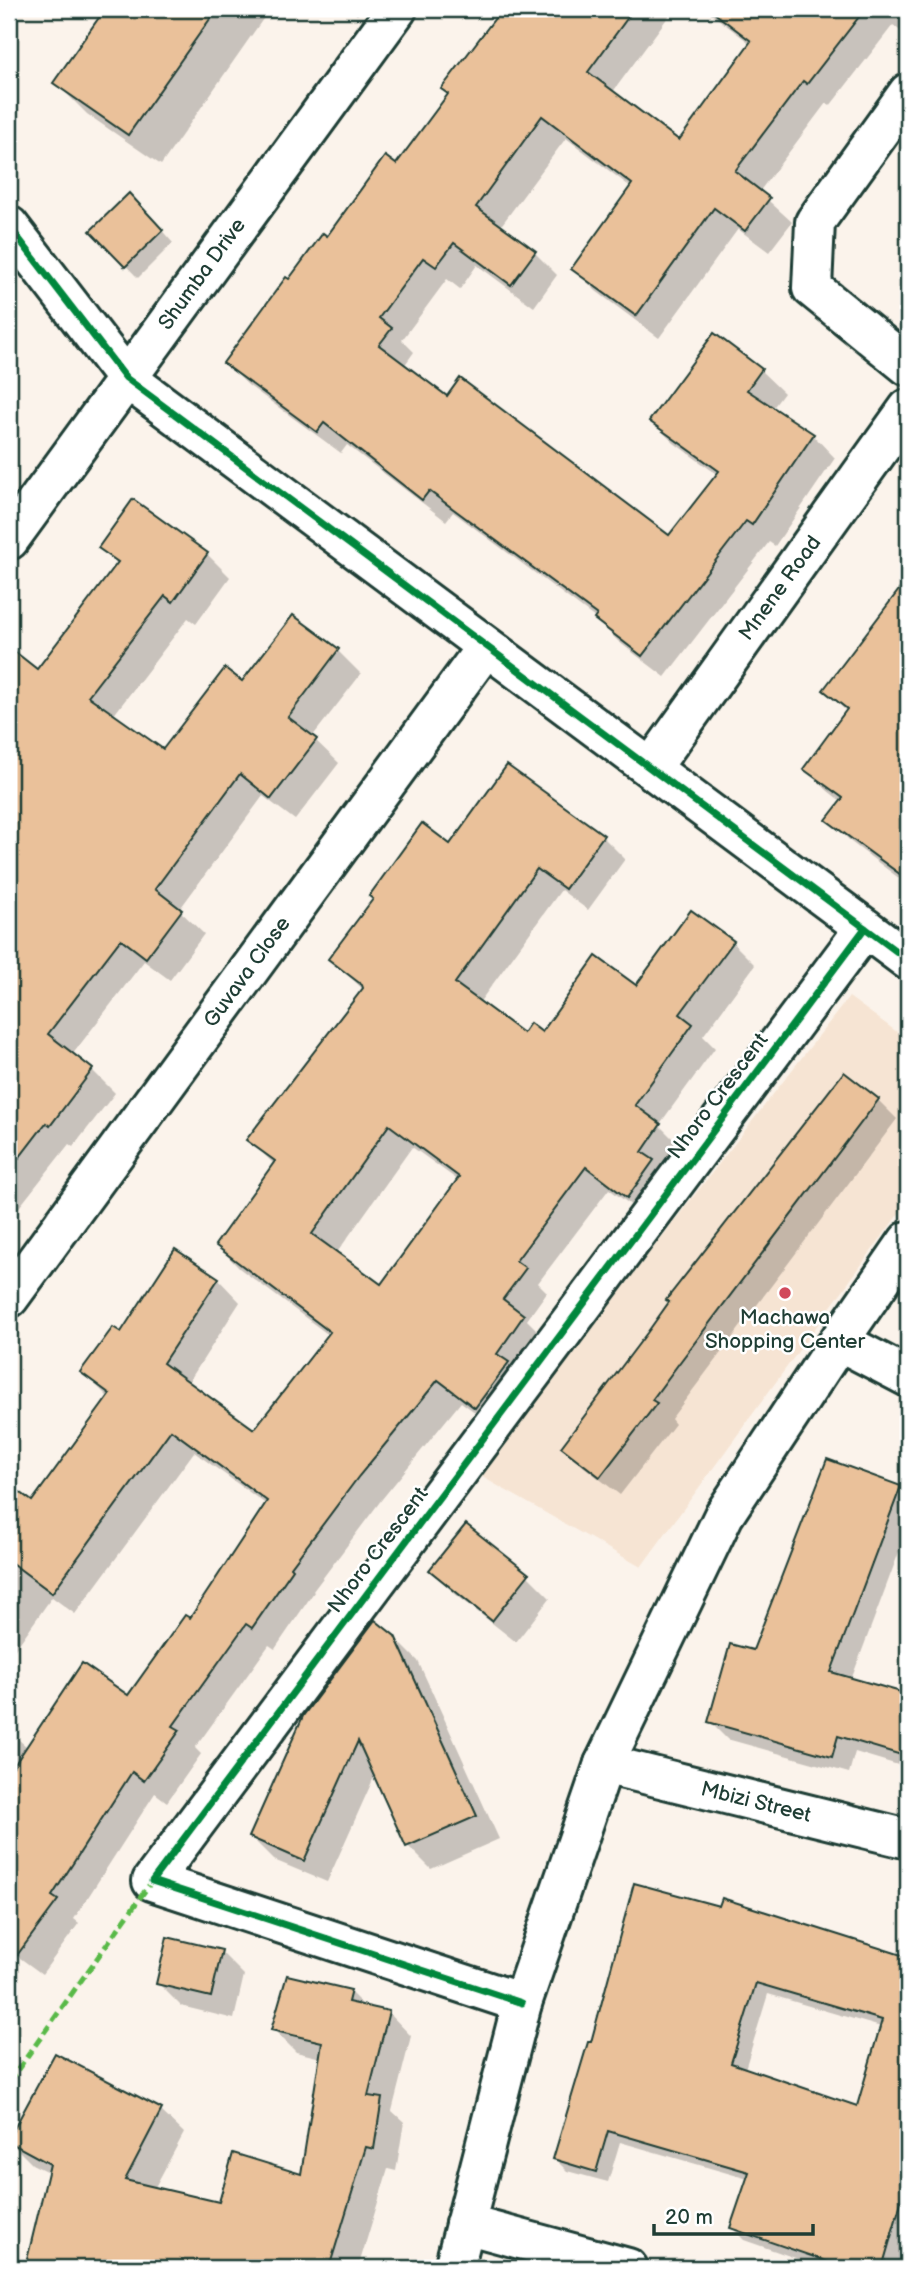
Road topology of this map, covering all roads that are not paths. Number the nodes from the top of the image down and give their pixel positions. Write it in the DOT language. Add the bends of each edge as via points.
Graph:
graph roads {
  1 [pos="397,9"];
  2 [pos="908,93"];
  3 [pos="9,226"];
  4 [pos="908,366"];
  5 [pos="125,378"];
  6 [pos="908,409"];
  7 [pos="9,540"];
  8 [pos="485,647"];
  9 [pos="651,768"];
  10 [pos="865,928"];
  11 [pos="908,960"];
  12 [pos="908,1241"];
  13 [pos="9,1298"];
  14 [pos="839,1341"];
  15 [pos="908,1377"];
  16 [pos="604,1764"];
  17 [pos="908,1839"];
  18 [pos="522,2003"];
  19 [pos="465,2224"];
  20 [pos="454,2268"];
  21 [pos="628,2268"];
  1 -- 5 [label="street, Shumba Drive"];
  2 -- 4 [label="street" via="815,222 812,288"];
  3 -- 5 [label="street"];
  5 -- 7 [label="street, Shumba Drive"];
  5 -- 8 [label="street"];
  6 -- 9 [label="street, Mnene Road"];
  8 -- 9 [label="street"];
  8 -- 13 [label="street, Guvava Close"];
  9 -- 10 [label="street"];
  10 -- 11 [label="street"];
  10 -- 18 [label="street, Nhoro Crescent" via="152,1881"];
  12 -- 14 [label="street"];
  14 -- 15 [label="street"];
  14 -- 16 [label="street" via="724,1515"];
  16 -- 17 [label="street, Mbizi Street"];
  16 -- 18 [label="street"];
  18 -- 19 [label="street"];
  19 -- 20 [label="street"];
  19 -- 21 [label="street"];
}
